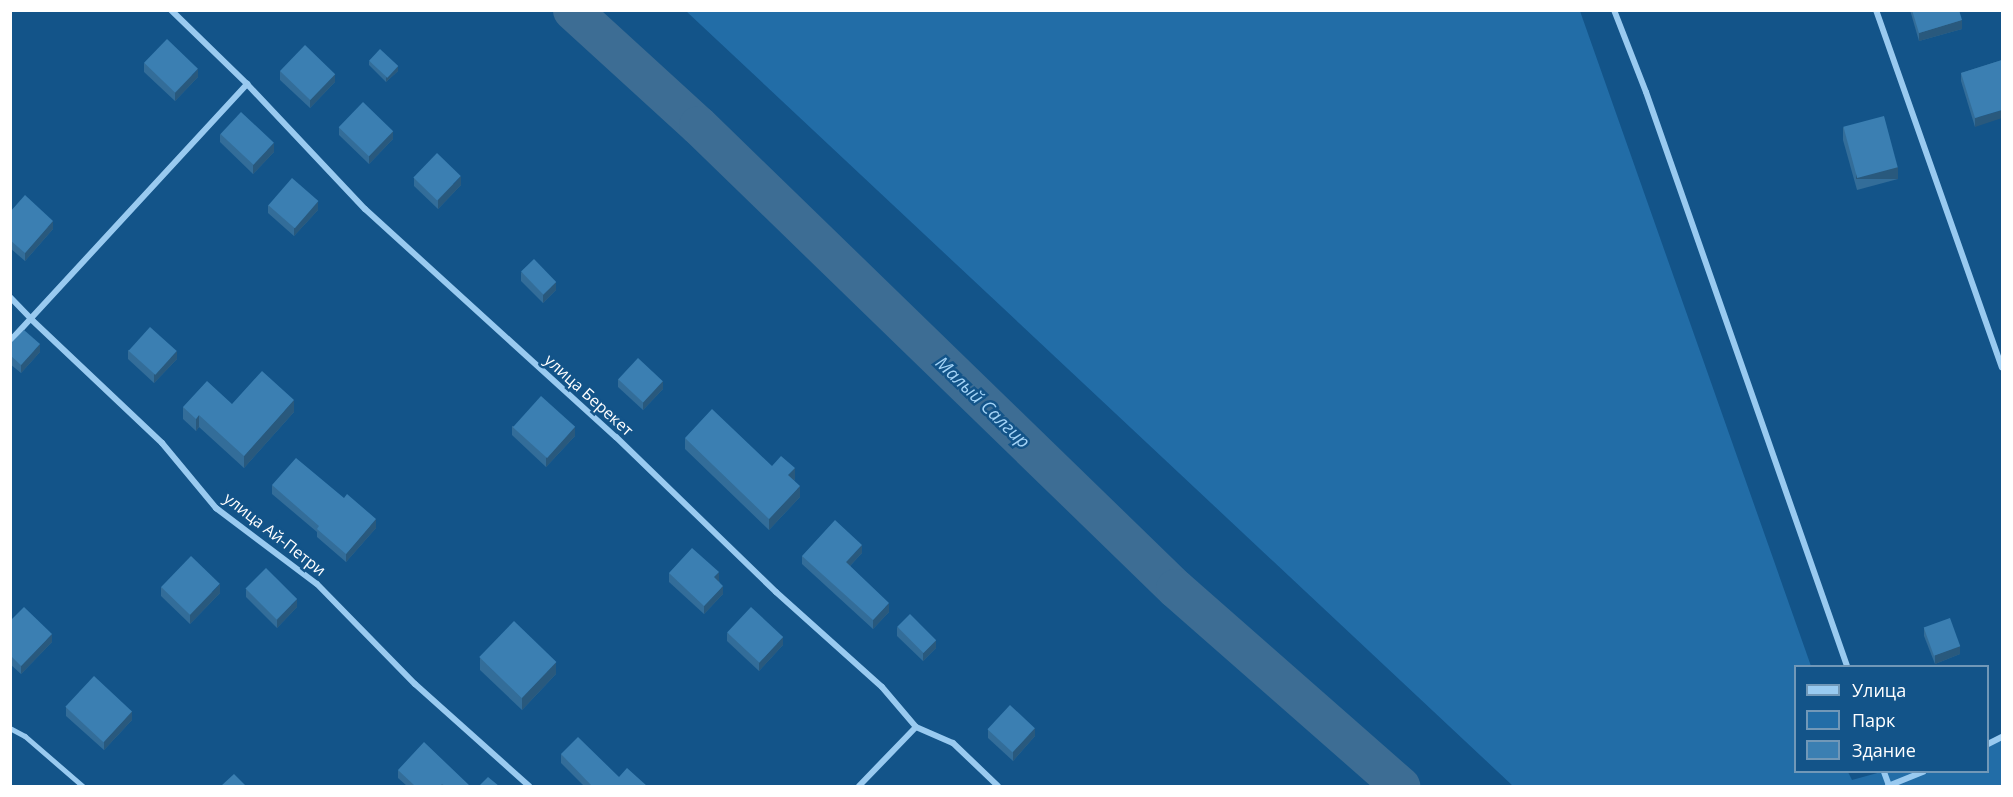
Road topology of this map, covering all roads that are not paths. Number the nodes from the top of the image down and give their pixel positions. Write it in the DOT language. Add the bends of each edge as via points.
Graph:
graph roads {
  1 [pos="171,10"];
  2 [pos="1614,10"];
  3 [pos="1876,10"];
  4 [pos="247,84"];
  5 [pos="10,297"];
  6 [pos="32,320"];
  7 [pos="10,340"];
  8 [pos="2002,367"];
  9 [pos="1847,665"];
  10 [pos="916,727"];
  11 [pos="10,728"];
  12 [pos="1918,773"];
  13 [pos="83,786"];
  14 [pos="529,786"];
  15 [pos="859,786"];
  16 [pos="998,786"];
  17 [pos="1888,786"];
  1 -- 4 [label="street, улица Берекет"];
  2 -- 9 [label="street"];
  3 -- 8 [label="street"];
  4 -- 6 [label="street"];
  4 -- 10 [label="street, улица Берекет" via="365,210 616,436 776,592 882,687"];
  5 -- 6 [label="street, улица Ай-Петри"];
  6 -- 7 [label="street"];
  6 -- 14 [label="street, улица Ай-Петри" via="162,443 216,508 317,584 415,684"];
  10 -- 15 [label="street"];
  10 -- 16 [label="street, улица Берекет" via="953,743"];
  11 -- 13 [label="lane" via="25,735"];
  12 -- 17 [label="street"];
}
